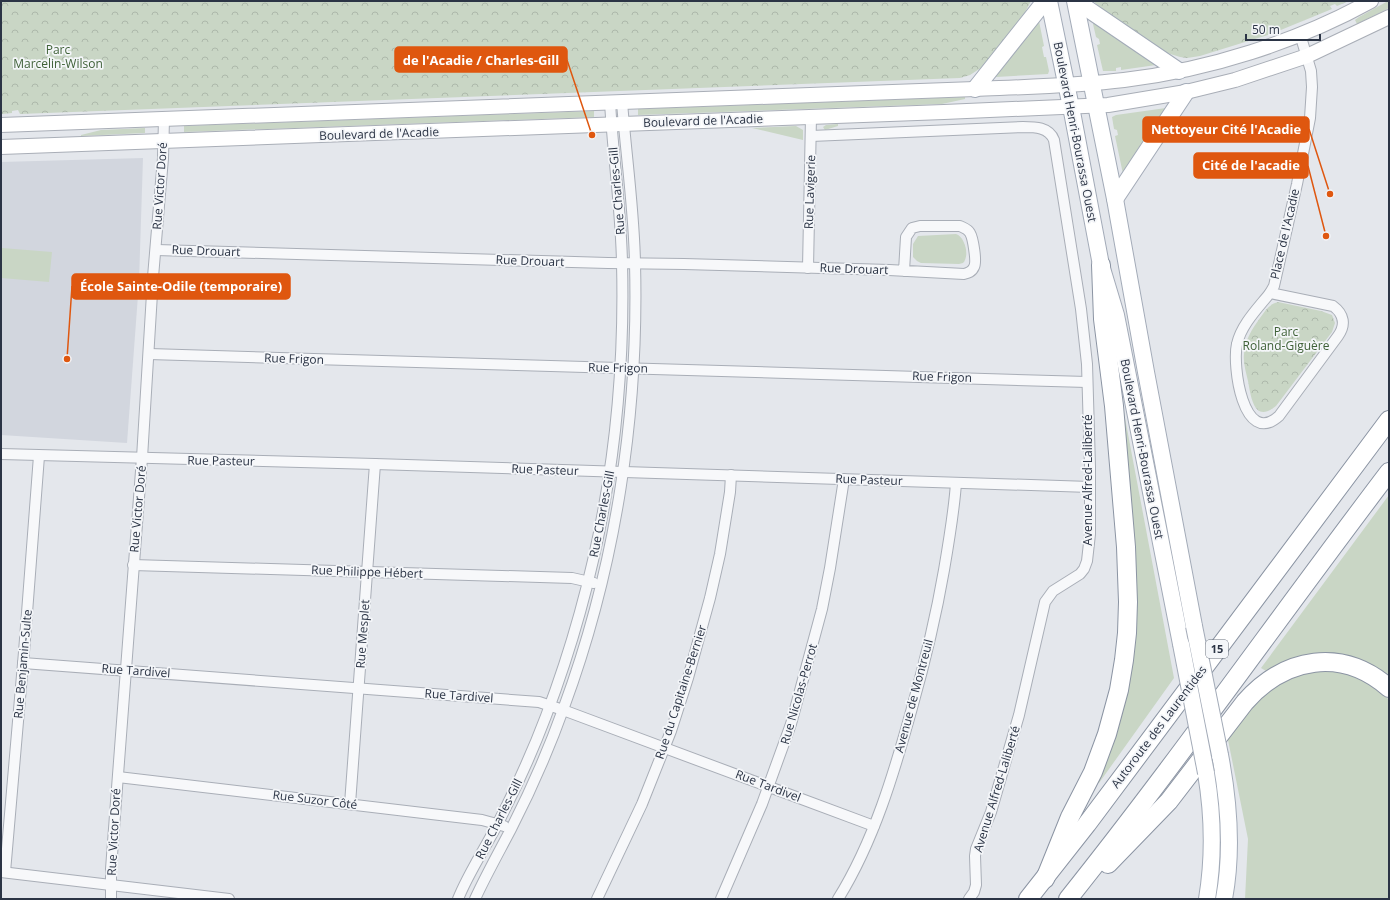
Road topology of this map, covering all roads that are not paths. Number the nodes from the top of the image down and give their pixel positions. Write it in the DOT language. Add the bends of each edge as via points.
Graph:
graph roads {
  1 [pos="1045,1"];
  2 [pos="1049,1"];
  3 [pos="1075,1"];
  4 [pos="1371,1"];
  5 [pos="1389,17"];
  6 [pos="1300,34"];
  7 [pos="1307,56"];
  8 [pos="1179,71"];
  9 [pos="1092,83"];
  10 [pos="1066,85"];
  11 [pos="975,89"];
  12 [pos="1186,92"];
  13 [pos="616,102"];
  14 [pos="1096,105"];
  15 [pos="1071,106"];
  16 [pos="811,117"];
  17 [pos="164,119"];
  18 [pos="618,124"];
  19 [pos="1,125"];
  20 [pos="811,136"];
  21 [pos="164,141"];
  22 [pos="1,148"];
  23 [pos="1115,198"];
  24 [pos="156,250"];
  25 [pos="622,263"];
  26 [pos="635,263"];
  27 [pos="1101,265"];
  28 [pos="808,268"];
  29 [pos="904,271"];
  30 [pos="1270,293"];
  31 [pos="149,354"];
  32 [pos="621,368"];
  33 [pos="634,368"];
  34 [pos="1087,382"];
  35 [pos="1389,420"];
  36 [pos="1,454"];
  37 [pos="39,456"];
  38 [pos="142,458"];
  39 [pos="375,464"];
  40 [pos="610,472"];
  41 [pos="622,472"];
  42 [pos="1389,472"];
  43 [pos="731,475"];
  44 [pos="844,479"];
  45 [pos="956,483"];
  46 [pos="1090,487"];
  47 [pos="133,564"];
  48 [pos="368,572"];
  49 [pos="588,581"];
  50 [pos="601,585"];
  51 [pos="23,663"];
  52 [pos="126,670"];
  53 [pos="1389,688"];
  54 [pos="359,689"];
  55 [pos="550,705"];
  56 [pos="563,710"];
  57 [pos="664,748"];
  58 [pos="118,776"];
  59 [pos="769,786"];
  60 [pos="350,804"];
  61 [pos="498,824"];
  62 [pos="874,826"];
  63 [pos="511,829"];
  64 [pos="3,872"];
  65 [pos="1045,879"];
  66 [pos="111,885"];
  67 [pos="1225,898"];
  68 [pos="111,899"];
  69 [pos="229,899"];
  70 [pos="458,899"];
  71 [pos="475,899"];
  72 [pos="597,899"];
  73 [pos="721,899"];
  74 [pos="838,899"];
  75 [pos="969,899"];
  76 [pos="1028,899"];
  77 [pos="1068,899"];
  78 [pos="1074,899"];
  79 [pos="1207,899"];
  1 -- 11 [label="main road"];
  2 -- 10 [label="main road, Boulevard Henri-Bourassa Ouest"];
  3 -- 8 [label="main road"];
  3 -- 9 [label="main road, Boulevard Henri-Bourassa Ouest"];
  4 -- 6 [label="main road, Boulevard de l'Acadie"];
  5 -- 7 [label="main road, Boulevard de l'Acadie"];
  6 -- 7 [label="street, Place de l'Acadie"];
  6 -- 8 [label="main road, Boulevard de l'Acadie" via="1242,55"];
  7 -- 12 [label="main road, Boulevard de l'Acadie" via="1235,80"];
  7 -- 30 [label="street, Place de l'Acadie" via="1312,79 1310,118 1274,286"];
  8 -- 9 [label="main road, Boulevard de l'Acadie"];
  9 -- 10 [label="main road, Boulevard de l'Acadie"];
  9 -- 14 [label="main road, Boulevard Henri-Bourassa Ouest"];
  10 -- 11 [label="main road, Boulevard de l'Acadie"];
  10 -- 15 [label="main road, Boulevard Henri-Bourassa Ouest"];
  11 -- 13 [label="main road, Boulevard de l'Acadie"];
  12 -- 14 [label="main road, Boulevard de l'Acadie"];
  12 -- 23 [label="main road"];
  13 -- 17 [label="main road, Boulevard de l'Acadie"];
  13 -- 18 [label="street, Rue Charles-Gill"];
  14 -- 15 [label="main road, Boulevard de l'Acadie"];
  14 -- 23 [label="main road, Boulevard Henri-Bourassa Ouest"];
  15 -- 16 [label="main road, Boulevard de l'Acadie"];
  15 -- 27 [label="main road, Boulevard Henri-Bourassa Ouest"];
  16 -- 18 [label="main road, Boulevard de l'Acadie"];
  16 -- 20 [label="street, Rue Lavigerie"];
  17 -- 19 [label="main road, Boulevard de l'Acadie"];
  17 -- 21 [label="street, Rue Victor Doré"];
  18 -- 21 [label="main road, Boulevard de l'Acadie"];
  18 -- 25 [label="street, Rue Charles-Gill"];
  18 -- 26 [label="street, Rue Charles-Gill" via="630,178"];
  20 -- 28 [label="street, Rue Lavigerie"];
  20 -- 34 [label="street, Avenue Alfred-Laliberté" via="1023,126 1045,130 1052,136 1081,309"];
  21 -- 22 [label="main road, Boulevard de l'Acadie"];
  21 -- 24 [label="street, Rue Victor Doré"];
  23 -- 67 [label="main road, Boulevard Henri-Bourassa Ouest, bridge" via="1147,380 1224,775 1229,823"];
  24 -- 25 [label="street, Rue Drouart"];
  24 -- 31 [label="street, Rue Victor Doré"];
  25 -- 26 [label="street, Rue Drouart"];
  25 -- 32 [label="street, Rue Charles-Gill"];
  26 -- 28 [label="street, Rue Drouart"];
  26 -- 33 [label="street, Rue Charles-Gill"];
  27 -- 65 [label="highway" via="1103,319 1114,406 1126,547 1127,633 1119,690 1107,734 1093,772 1070,817"];
  27 -- 79 [label="main road, Boulevard Henri-Bourassa Ouest, bridge" via="1116,315 1206,773 1212,837"];
  28 -- 29 [label="street, Rue Drouart"];
  29 -- 29 [label="street, Rue Drouart" via="969,273 975,264 971,234 960,226 912,228 906,237"];
  30 -- 30 [label="street, Place de l'Acadie" via="1242,332 1236,344 1235,355 1246,410 1252,418 1266,423 1279,416 1338,336 1343,323 1340,313 1332,306"];
  31 -- 32 [label="street, Rue Frigon"];
  31 -- 38 [label="street, Rue Victor Doré"];
  32 -- 33 [label="street, Rue Frigon"];
  32 -- 40 [label="street, Rue Charles-Gill"];
  33 -- 34 [label="street, Rue Frigon"];
  33 -- 41 [label="street, Rue Charles-Gill"];
  34 -- 46 [label="street, Avenue Alfred-Laliberté"];
  35 -- 65 [label="highway, Autoroute des Laurentides / 15"];
  36 -- 37 [label="street, Rue Pasteur"];
  37 -- 38 [label="street, Rue Pasteur"];
  37 -- 51 [label="street, Rue Benjamin-Sulte"];
  38 -- 39 [label="street, Rue Pasteur"];
  38 -- 47 [label="street, Rue Victor Doré"];
  39 -- 40 [label="street, Rue Pasteur"];
  39 -- 48 [label="street, Rue Mesplet"];
  40 -- 41 [label="street, Rue Pasteur"];
  40 -- 49 [label="street, Rue Charles-Gill"];
  41 -- 43 [label="street, Rue Pasteur"];
  41 -- 50 [label="street, Rue Charles-Gill"];
  42 -- 77 [label="highway, 15"];
  43 -- 44 [label="street, Rue Pasteur"];
  43 -- 57 [label="street, Rue du Capitaine-Bernier" via="724,534 710,598 688,678"];
  44 -- 45 [label="street, Rue Pasteur"];
  44 -- 59 [label="street, Rue Nicolas-Perrot" via="822,609 791,724"];
  45 -- 46 [label="street, Rue Pasteur"];
  45 -- 62 [label="street, Avenue de Montreuil" via="947,556 923,667 902,746"];
  46 -- 75 [label="street, Avenue Alfred-Laliberté" via="1087,564 1080,574 1053,591 1045,602 1019,715 991,812 976,849 976,885"];
  47 -- 48 [label="street, Rue Philippe Hébert"];
  47 -- 52 [label="street, Rue Victor Doré"];
  48 -- 49 [label="street, Rue Philippe Hébert" via="572,578"];
  48 -- 54 [label="street, Rue Mesplet"];
  49 -- 50 [label="street, Rue Philippe Hébert"];
  49 -- 55 [label="street, Rue Charles-Gill" via="572,641"];
  50 -- 56 [label="street, Rue Charles-Gill"];
  51 -- 52 [label="street, Rue Tardivel"];
  51 -- 64 [label="street, Rue Benjamin-Sulte"];
  52 -- 54 [label="street, Rue Tardivel"];
  52 -- 58 [label="street, Rue Victor Doré"];
  53 -- 78 [label="highway" via="1358,668 1329,662 1298,666 1266,682 1245,702 1169,801"];
  54 -- 55 [label="street, Rue Tardivel"];
  54 -- 60 [label="street, Rue Mesplet"];
  55 -- 56 [label="street, Rue Tardivel"];
  55 -- 61 [label="street, Rue Charles-Gill"];
  56 -- 57 [label="street, Rue Tardivel"];
  56 -- 63 [label="street, Rue Charles-Gill"];
  57 -- 59 [label="street, Rue Tardivel"];
  57 -- 72 [label="street, Rue du Capitaine-Bernier"];
  58 -- 60 [label="street, Rue Suzor Côté"];
  58 -- 66 [label="street, Rue Victor Doré"];
  59 -- 62 [label="street, Rue Tardivel"];
  59 -- 73 [label="street, Rue Nicolas-Perrot"];
  60 -- 61 [label="street, Rue Suzor Côté"];
  61 -- 63 [label="street, Rue Suzor Côté"];
  61 -- 70 [label="street, Rue Charles-Gill"];
  62 -- 74 [label="street, Avenue de Montreuil"];
  63 -- 71 [label="street, Rue Charles-Gill"];
  64 -- 66 [label="street"];
  65 -- 76 [label="highway, Autoroute des Laurentides / 15"];
  66 -- 68 [label="street, Rue Victor Doré"];
  66 -- 69 [label="street"];
}
